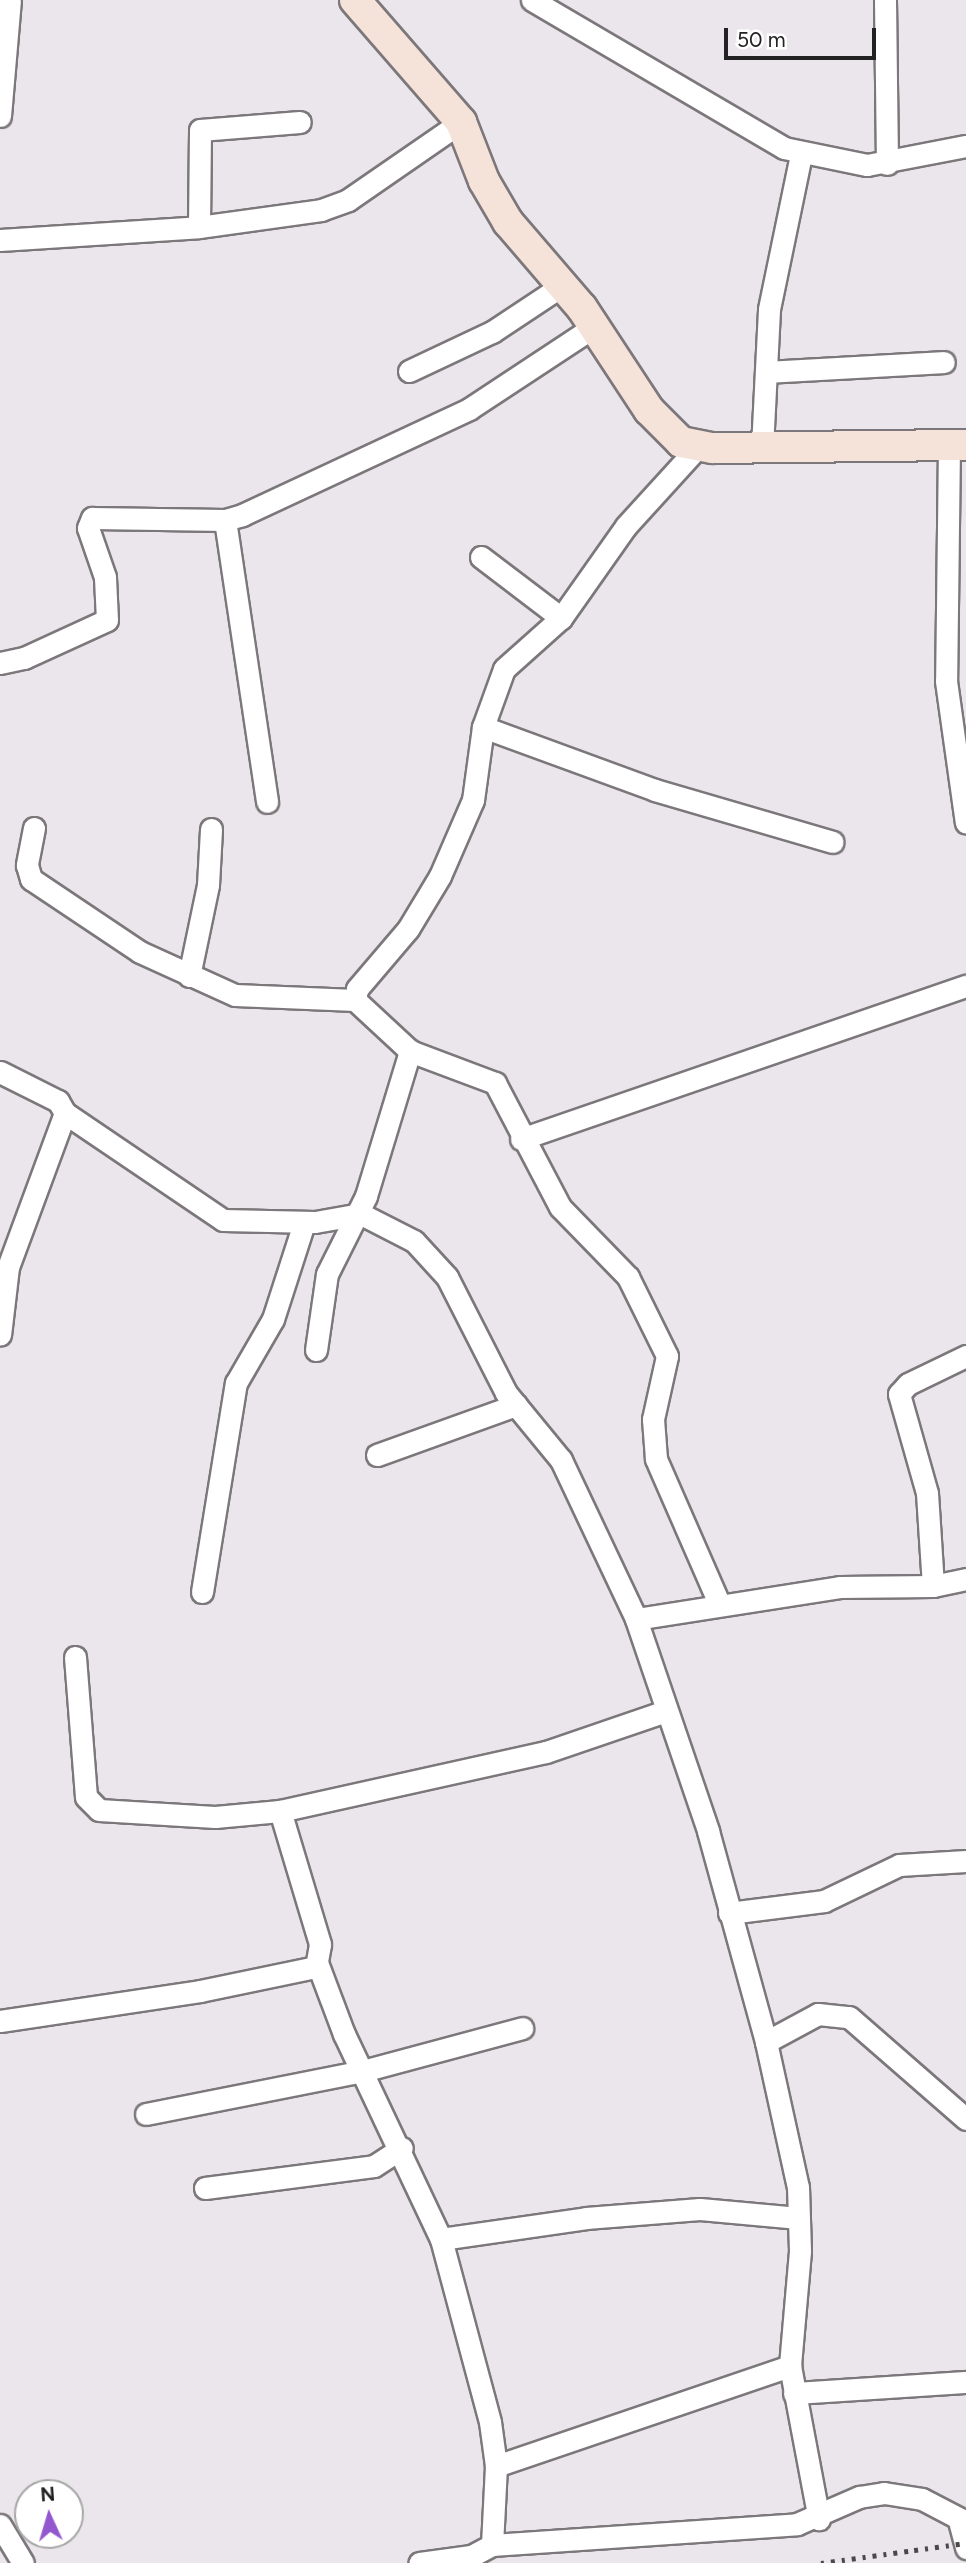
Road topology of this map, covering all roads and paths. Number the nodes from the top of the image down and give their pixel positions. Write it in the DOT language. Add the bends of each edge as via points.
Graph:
graph roads {
  1 [pos="10,0"];
  2 [pos="355,0"];
  3 [pos="533,0"];
  4 [pos="884,0"];
  5 [pos="0,116"];
  6 [pos="300,122"];
  7 [pos="461,122"];
  8 [pos="966,146"];
  9 [pos="802,154"];
  10 [pos="887,164"];
  11 [pos="199,227"];
  12 [pos="0,240"];
  13 [pos="563,285"];
  14 [pos="595,326"];
  15 [pos="944,362"];
  16 [pos="409,371"];
  17 [pos="767,372"];
  18 [pos="957,445"];
  19 [pos="697,448"];
  20 [pos="762,448"];
  21 [pos="225,520"];
  22 [pos="481,557"];
  23 [pos="561,618"];
  24 [pos="0,663"];
  25 [pos="482,727"];
  26 [pos="267,802"];
  27 [pos="966,823"];
  28 [pos="34,828"];
  29 [pos="211,829"];
  30 [pos="834,842"];
  31 [pos="188,976"];
  32 [pos="966,986"];
  33 [pos="355,1000"];
  34 [pos="410,1051"];
  35 [pos="0,1072"];
  36 [pos="65,1113"];
  37 [pos="521,1139"];
  38 [pos="355,1214"];
  39 [pos="304,1223"];
  40 [pos="4,1272"];
  41 [pos="0,1335"];
  42 [pos="316,1350"];
  43 [pos="966,1356"];
  44 [pos="516,1405"];
  45 [pos="377,1455"];
  46 [pos="966,1579"];
  47 [pos="933,1586"];
  48 [pos="202,1592"];
  49 [pos="719,1603"];
  50 [pos="636,1619"];
  51 [pos="75,1657"];
  52 [pos="666,1711"];
  53 [pos="280,1811"];
  54 [pos="966,1861"];
  55 [pos="729,1913"];
  56 [pos="318,1965"];
  57 [pos="0,2021"];
  58 [pos="522,2028"];
  59 [pos="766,2042"];
  60 [pos="363,2071"];
  61 [pos="146,2114"];
  62 [pos="966,2119"];
  63 [pos="402,2148"];
  64 [pos="205,2188"];
  65 [pos="799,2218"];
  66 [pos="441,2239"];
  67 [pos="790,2366"];
  68 [pos="966,2382"];
  69 [pos="794,2393"];
  70 [pos="496,2466"];
  71 [pos="819,2519"];
  72 [pos="962,2521"];
  73 [pos="0,2525"];
  74 [pos="492,2545"];
  75 [pos="966,2548"];
  76 [pos="23,2563"];
  77 [pos="419,2563"];
  1 -- 5 [label="street"];
  2 -- 7 [label="street"];
  3 -- 9 [label="street" via="733,122"];
  4 -- 10 [label="street"];
  6 -- 11 [label="street" via="200,130"];
  7 -- 11 [label="street" via="336,205"];
  7 -- 13 [label="street" via="500,209"];
  8 -- 10 [label="street"];
  9 -- 10 [label="street" via="853,165"];
  9 -- 17 [label="street" via="777,258"];
  11 -- 12 [label="street"];
  13 -- 14 [label="street"];
  13 -- 16 [label="street" via="492,332"];
  14 -- 19 [label="street" via="649,411 681,442"];
  14 -- 21 [label="street" via="469,409"];
  15 -- 17 [label="street"];
  17 -- 20 [label="street"];
  18 -- 20 [label="street"];
  18 -- 27 [label="street" via="946,681"];
  19 -- 20 [label="street"];
  19 -- 23 [label="street" via="626,526"];
  21 -- 24 [label="street" via="92,519 88,528 105,577 107,620 24,658"];
  21 -- 26 [label="street"];
  22 -- 23 [label="street"];
  23 -- 25 [label="street" via="504,669"];
  25 -- 30 [label="street" via="655,790"];
  25 -- 33 [label="street" via="473,800 440,876 408,929 357,989"];
  28 -- 31 [label="street" via="27,865 31,879 139,952"];
  29 -- 31 [label="street" via="208,885"];
  31 -- 33 [label="street" via="261,999"];
  32 -- 37 [label="street"];
  33 -- 34 [label="street"];
  34 -- 37 [label="street" via="495,1083"];
  34 -- 38 [label="street" via="366,1196"];
  35 -- 36 [label="street" via="58,1101"];
  36 -- 39 [label="street" via="223,1220"];
  36 -- 40 [label="street"];
  37 -- 49 [label="street" via="560,1207 628,1277 666,1350 653,1419 656,1459"];
  38 -- 39 [label="street"];
  38 -- 42 [label="street" via="327,1274"];
  38 -- 44 [label="street" via="398,1231 435,1261"];
  39 -- 48 [label="street" via="273,1319 236,1383"];
  40 -- 41 [label="street"];
  43 -- 47 [label="street" via="908,1384 898,1394 927,1493"];
  44 -- 45 [label="street"];
  44 -- 50 [label="street" via="561,1461"];
  46 -- 47 [label="street"];
  47 -- 49 [label="street" via="840,1587"];
  49 -- 50 [label="street"];
  50 -- 52 [label="street"];
  51 -- 53 [label="street" via="89,1805 99,1810 215,1817"];
  52 -- 53 [label="street" via="546,1752"];
  52 -- 55 [label="street"];
  53 -- 56 [label="street" via="320,1944"];
  54 -- 55 [label="street" via="899,1865 824,1901"];
  55 -- 59 [label="street"];
  56 -- 57 [label="street" via="262,1981"];
  56 -- 60 [label="street"];
  58 -- 60 [label="street"];
  59 -- 62 [label="street" via="818,2014 849,2017"];
  59 -- 65 [label="street" via="798,2188"];
  60 -- 61 [label="street"];
  60 -- 63 [label="street"];
  63 -- 64 [label="street" via="374,2166"];
  63 -- 66 [label="street"];
  65 -- 66 [label="street" via="699,2209 586,2218"];
  65 -- 67 [label="street"];
  66 -- 70 [label="street" via="471,2343"];
  67 -- 69 [label="street"];
  67 -- 70 [label="street"];
  68 -- 69 [label="street"];
  69 -- 71 [label="street"];
  70 -- 74 [label="street"];
  71 -- 72 [label="street" via="859,2497 884,2493 922,2499"];
  71 -- 74 [label="street" via="750,2529"];
  72 -- 75 [label="street"];
  73 -- 76 [label="street"];
  74 -- 77 [label="street" via="471,2556"];
}
